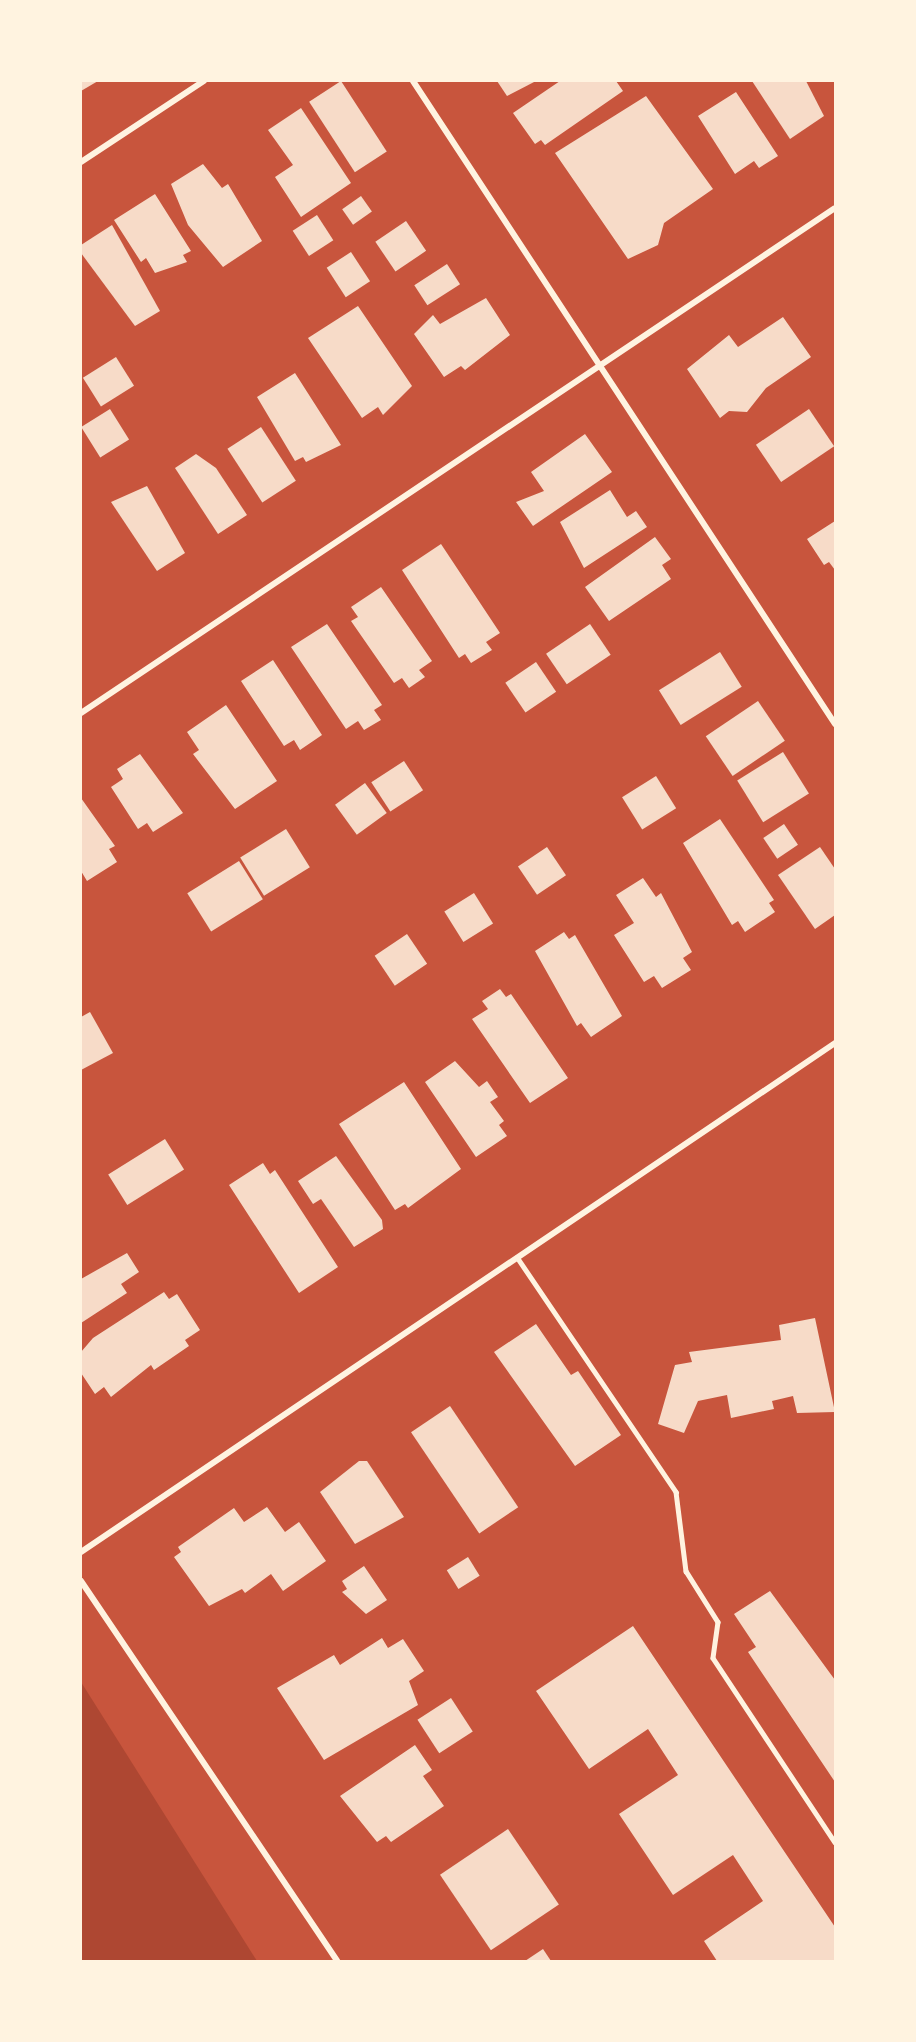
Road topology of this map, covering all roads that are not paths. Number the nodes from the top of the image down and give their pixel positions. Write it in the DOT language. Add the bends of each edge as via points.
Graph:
graph roads {
  1 [pos="204,81"];
  2 [pos="413,81"];
  3 [pos="81,162"];
  4 [pos="835,208"];
  5 [pos="599,366"];
  6 [pos="81,713"];
  7 [pos="835,724"];
  8 [pos="835,1043"];
  9 [pos="517,1257"];
  10 [pos="81,1552"];
  11 [pos="81,1581"];
  12 [pos="835,1842"];
  13 [pos="337,1961"];
  1 -- 3 [label="street"];
  2 -- 5 [label="street"];
  4 -- 5 [label="street"];
  5 -- 6 [label="street"];
  5 -- 7 [label="street"];
  8 -- 9 [label="street"];
  9 -- 10 [label="street"];
  9 -- 12 [label="lane" via="676,1492 686,1571 718,1622 713,1658"];
  11 -- 13 [label="street"];
}
